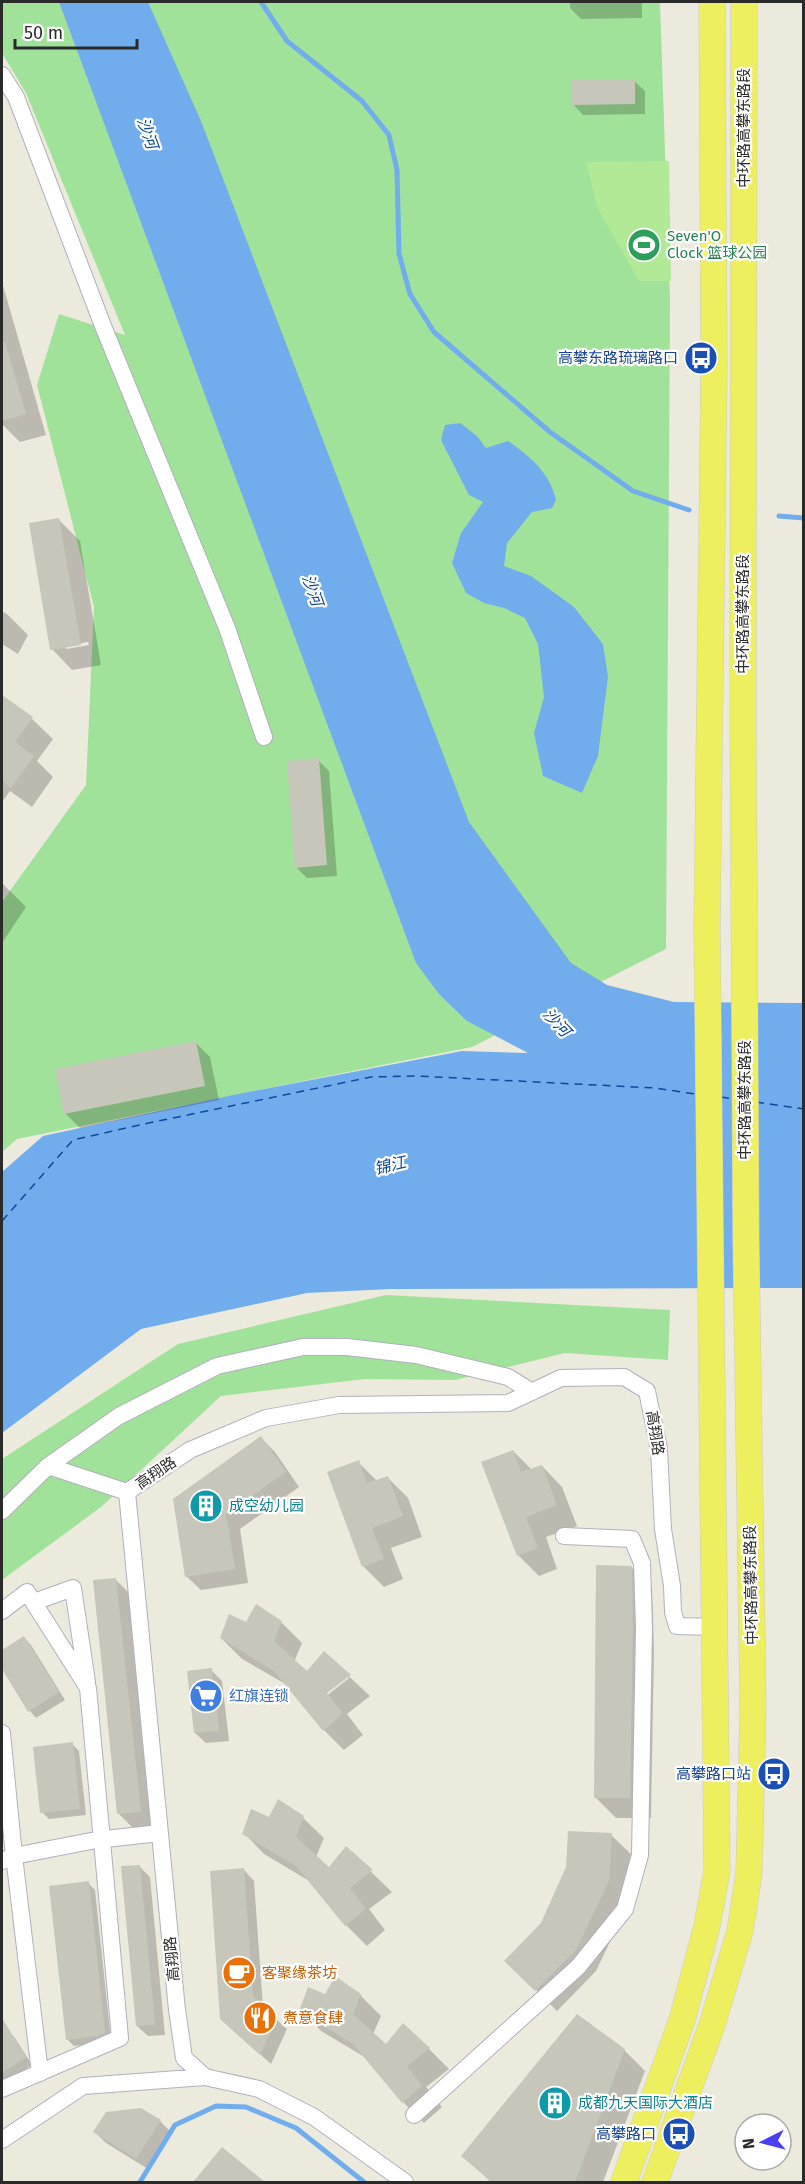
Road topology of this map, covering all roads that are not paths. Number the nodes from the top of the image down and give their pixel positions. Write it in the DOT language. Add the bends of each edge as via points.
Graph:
graph roads {
  1 [pos="712,2"];
  2 [pos="744,2"];
  3 [pos="2,75"];
  4 [pos="264,737"];
  5 [pos="532,1392"];
  6 [pos="48,1466"];
  7 [pos="127,1492"];
  8 [pos="2,1510"];
  9 [pos="564,1536"];
  10 [pos="34,1602"];
  11 [pos="2,1611"];
  12 [pos="714,1627"];
  13 [pos="88,1688"];
  14 [pos="2,1733"];
  15 [pos="160,1833"];
  16 [pos="100,1839"];
  17 [pos="8,1859"];
  18 [pos="40,2073"];
  19 [pos="205,2077"];
  20 [pos="2,2090"];
  21 [pos="414,2115"];
  22 [pos="2,2140"];
  23 [pos="405,2182"];
  24 [pos="624,2182"];
  25 [pos="655,2182"];
  1 -- 12 [label="main road, 中环路高攀东路段" via="714,367 707,926"];
  2 -- 25 [label="main road, 中环路高攀东路段" via="744,925 753,1706 749,1873 740,1931 712,2025"];
  3 -- 4 [label="street" via="16,97 103,326 227,628"];
  5 -- 6 [label="street" via="508,1377 416,1355 347,1347 303,1347 218,1366 119,1416"];
  5 -- 7 [label="street, 高翔路" via="508,1403 339,1405 266,1418 190,1450"];
  5 -- 12 [label="street, 高翔路" via="561,1378 624,1377 647,1391 659,1449 673,1612 677,1626"];
  6 -- 7 [label="street"];
  6 -- 8 [label="street"];
  7 -- 15 [label="street, 高翔路"];
  9 -- 21 [label="street" via="632,1539 642,1563 645,1628 640,1855 625,1909 578,1967"];
  10 -- 11 [label="street" via="27,1592"];
  10 -- 13 [label="street"];
  10 -- 13 [label="street" via="73,1588"];
  12 -- 24 [label="main road, 中环路高攀东路段" via="717,1870 682,2020"];
  13 -- 16 [label="street"];
  14 -- 17 [label="street"];
  15 -- 16 [label="street"];
  15 -- 19 [label="street, 高翔路" via="184,2058"];
  16 -- 17 [label="street"];
  16 -- 18 [label="street" via="120,2038"];
  17 -- 18 [label="street"];
  18 -- 20 [label="street"];
  19 -- 22 [label="street" via="83,2086"];
  19 -- 23 [label="street" via="259,2089 314,2116"];
}
